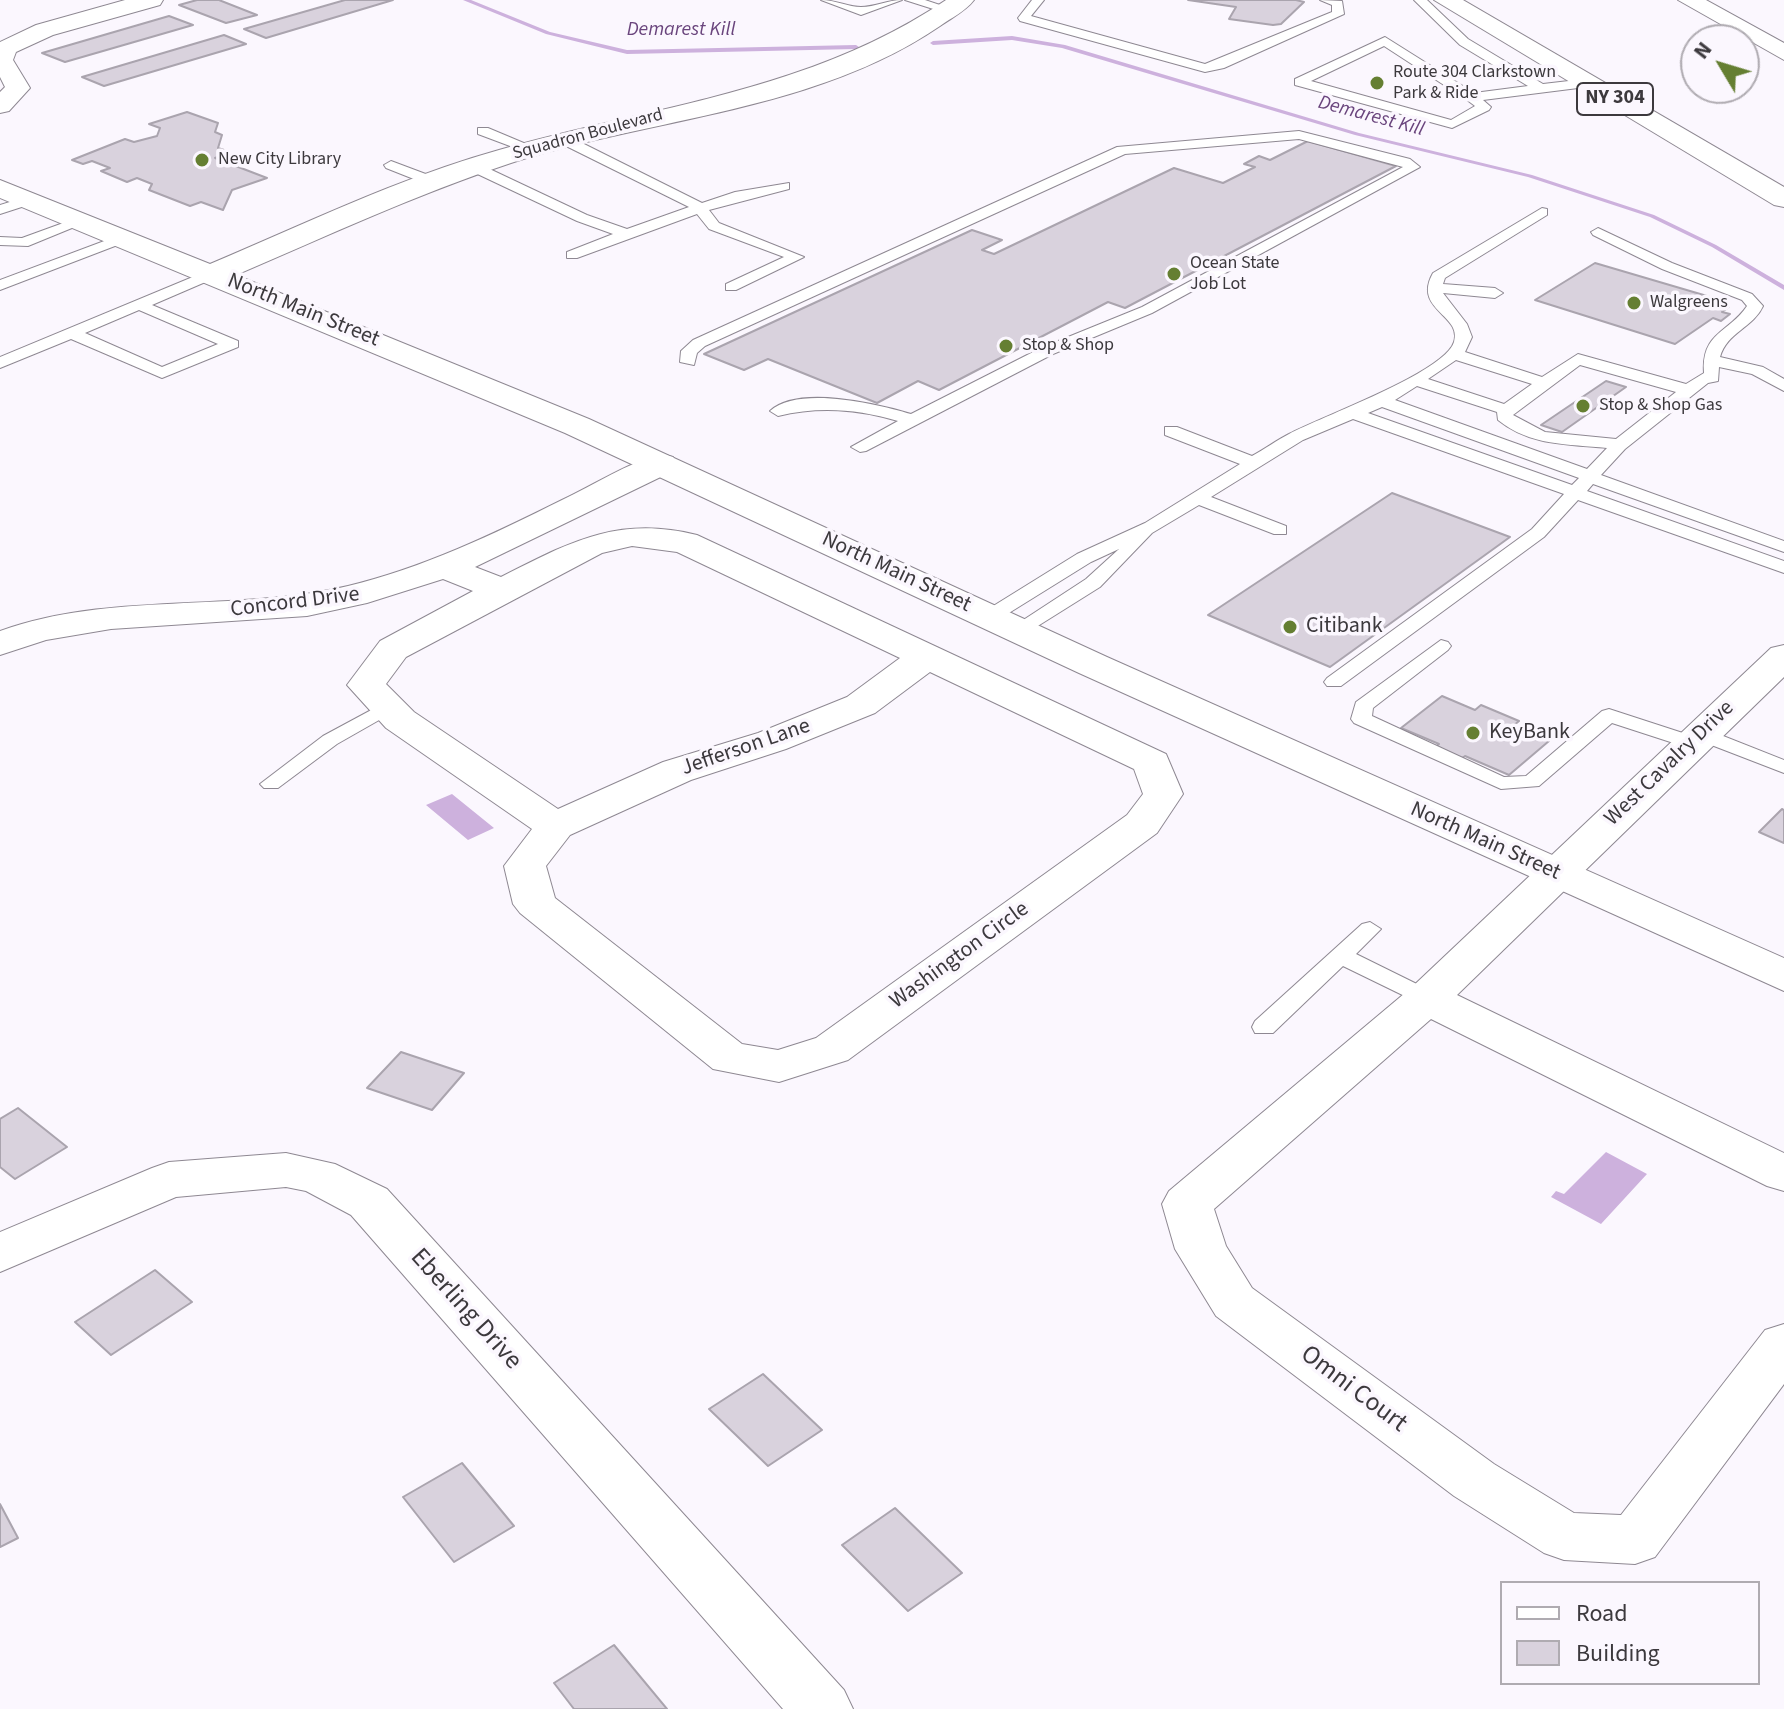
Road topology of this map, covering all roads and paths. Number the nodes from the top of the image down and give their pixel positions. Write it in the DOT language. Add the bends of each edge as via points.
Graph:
graph roads {
  1 [pos="152,0"];
  2 [pos="827,0"];
  3 [pos="896,0"];
  4 [pos="911,0"];
  5 [pos="1038,0"];
  6 [pos="1326,0"];
  7 [pos="1420,0"];
  8 [pos="1446,0"];
  9 [pos="1689,0"];
  10 [pos="956,5"];
  11 [pos="1784,53"];
  12 [pos="2,64"];
  13 [pos="1586,83"];
  14 [pos="1540,88"];
  15 [pos="1472,97"];
  16 [pos="0,106"];
  17 [pos="483,131"];
  18 [pos="565,140"];
  19 [pos="531,149"];
  20 [pos="391,165"];
  21 [pos="474,167"];
  22 [pos="434,182"];
  23 [pos="784,186"];
  24 [pos="10,199"];
  25 [pos="1784,199"];
  26 [pos="699,207"];
  27 [pos="1542,212"];
  28 [pos="82,221"];
  29 [pos="1598,232"];
  30 [pos="627,234"];
  31 [pos="123,238"];
  32 [pos="0,241"];
  33 [pos="572,255"];
  34 [pos="212,274"];
  35 [pos="0,285"];
  36 [pos="731,287"];
  37 [pos="1434,288"];
  38 [pos="1495,293"];
  39 [pos="140,305"];
  40 [pos="71,333"];
  41 [pos="1454,354"];
  42 [pos="1711,360"];
  43 [pos="688,362"];
  44 [pos="0,363"];
  45 [pos="1415,380"];
  46 [pos="1544,383"];
  47 [pos="1784,386"];
  48 [pos="1689,390"];
  49 [pos="1382,401"];
  50 [pos="1506,410"];
  51 [pos="778,411"];
  52 [pos="1353,413"];
  53 [pos="913,420"];
  54 [pos="1171,431"];
  55 [pos="1619,445"];
  56 [pos="860,447"];
  57 [pos="1254,463"];
  58 [pos="661,464"];
  59 [pos="1590,479"];
  60 [pos="1577,494"];
  61 [pos="1198,498"];
  62 [pos="1151,527"];
  63 [pos="1280,530"];
  64 [pos="1784,547"];
  65 [pos="1784,567"];
  66 [pos="447,568"];
  67 [pos="502,590"];
  68 [pos="1003,624"];
  69 [pos="0,644"];
  70 [pos="1441,646"];
  71 [pos="928,655"];
  72 [pos="1784,656"];
  73 [pos="1334,682"];
  74 [pos="388,707"];
  75 [pos="1696,739"];
  76 [pos="1784,767"];
  77 [pos="271,784"];
  78 [pos="555,826"];
  79 [pos="1555,873"];
  80 [pos="1370,929"];
  81 [pos="1341,956"];
  82 [pos="1784,976"];
  83 [pos="1427,998"];
  84 [pos="1264,1027"];
  85 [pos="1784,1174"];
  86 [pos="0,1253"];
  87 [pos="1784,1344"];
  88 [pos="822,1709"];
  1 -- 12 [label="street" via="19,40 1,54"];
  2 -- 3 [label="lane" via="861,11"];
  4 -- 10 [label="lane"];
  5 -- 6 [label="lane" via="1024,18 1205,68 1338,14 1338,3"];
  7 -- 14 [label="lane" via="1464,42"];
  8 -- 13 [label="street, NY 304"];
  9 -- 11 [label="street"];
  10 -- 18 [label="street, Squadron Boulevard" via="900,42 827,72"];
  12 -- 16 [label="street" via="18,88"];
  13 -- 14 [label="lane"];
  13 -- 25 [label="street, NY 304"];
  14 -- 15 [label="lane"];
  15 -- 15 [label="lane" via="1385,41 1299,82 1452,124 1484,107"];
  17 -- 19 [label="lane"];
  18 -- 19 [label="street, Squadron Boulevard"];
  18 -- 26 [label="lane"];
  19 -- 21 [label="street, Squadron Boulevard"];
  20 -- 22 [label="lane"];
  21 -- 22 [label="street, Squadron Boulevard"];
  21 -- 30 [label="lane"];
  22 -- 34 [label="street, Squadron Boulevard"];
  23 -- 26 [label="lane"];
  24 -- 28 [label="street, North Main Street"];
  26 -- 30 [label="lane"];
  26 -- 36 [label="lane" via="714,226 797,257"];
  27 -- 37 [label="lane" via="1444,271"];
  28 -- 31 [label="street, North Main Street"];
  28 -- 32 [label="lane" via="23,243"];
  29 -- 42 [label="lane" via="1667,266 1731,289 1755,306 1716,341"];
  30 -- 33 [label="lane"];
  31 -- 34 [label="street, North Main Street"];
  31 -- 35 [label="lane"];
  34 -- 39 [label="lane"];
  34 -- 58 [label="street, North Main Street"];
  37 -- 38 [label="lane"];
  37 -- 41 [label="lane" via="1437,300 1463,330 1463,342"];
  39 -- 40 [label="lane"];
  39 -- 40 [label="lane" via="232,344 162,373"];
  40 -- 44 [label="lane"];
  41 -- 45 [label="lane"];
  41 -- 46 [label="lane"];
  42 -- 47 [label="lane" via="1757,370"];
  42 -- 48 [label="lane" via="1712,378"];
  43 -- 53 [label="lane" via="689,351 699,343 1122,150 1308,135 1413,167 1147,310 1047,351"];
  45 -- 49 [label="lane"];
  45 -- 50 [label="lane"];
  46 -- 48 [label="lane" via="1578,359"];
  46 -- 50 [label="lane"];
  48 -- 55 [label="lane"];
  49 -- 52 [label="lane"];
  49 -- 59 [label="lane"];
  50 -- 55 [label="lane" via="1511,424 1550,439"];
  51 -- 53 [label="lane" via="813,402 848,402"];
  52 -- 57 [label="lane" via="1315,427"];
  52 -- 60 [label="lane"];
  53 -- 56 [label="lane"];
  54 -- 57 [label="lane"];
  55 -- 59 [label="lane"];
  57 -- 61 [label="lane"];
  58 -- 66 [label="street, Concord Drive"];
  58 -- 68 [label="street, North Main Street"];
  59 -- 60 [label="lane"];
  59 -- 64 [label="lane"];
  60 -- 65 [label="lane"];
  60 -- 73 [label="lane" via="1538,533"];
  61 -- 62 [label="lane"];
  61 -- 63 [label="lane"];
  62 -- 68 [label="lane" via="1084,558"];
  62 -- 68 [label="lane" via="1093,583"];
  66 -- 67 [label="street"];
  66 -- 69 [label="street, Concord Drive" via="375,593 304,606 65,624"];
  67 -- 71 [label="street, Washington Circle" via="591,545 632,536 685,542"];
  67 -- 74 [label="street, Washington Circle" via="393,649 366,685"];
  68 -- 79 [label="street, North Main Street"];
  70 -- 75 [label="lane" via="1363,706 1361,719 1512,785 1532,782 1609,715"];
  71 -- 78 [label="street, Jefferson Lane" via="861,705 677,771"];
  71 -- 78 [label="street, Washington Circle" via="1152,762 1163,794 1142,824 832,1049 779,1066 729,1058 535,904 525,866"];
  72 -- 75 [label="street, West Cavalry Drive"];
  74 -- 77 [label="lane" via="330,740"];
  74 -- 78 [label="street, Washington Circle"];
  75 -- 76 [label="lane"];
  75 -- 79 [label="street, West Cavalry Drive"];
  79 -- 82 [label="street, North Main Street"];
  79 -- 83 [label="street, Omni Court"];
  80 -- 81 [label="lane"];
  81 -- 83 [label="lane"];
  81 -- 84 [label="lane"];
  83 -- 85 [label="street"];
  83 -- 87 [label="street, Omni Court" via="1187,1204 1201,1249 1234,1302 1474,1480 1564,1536 1635,1540"];
  86 -- 88 [label="street, Eberling Drive" via="169,1180 286,1170 318,1176 369,1202"];
}
